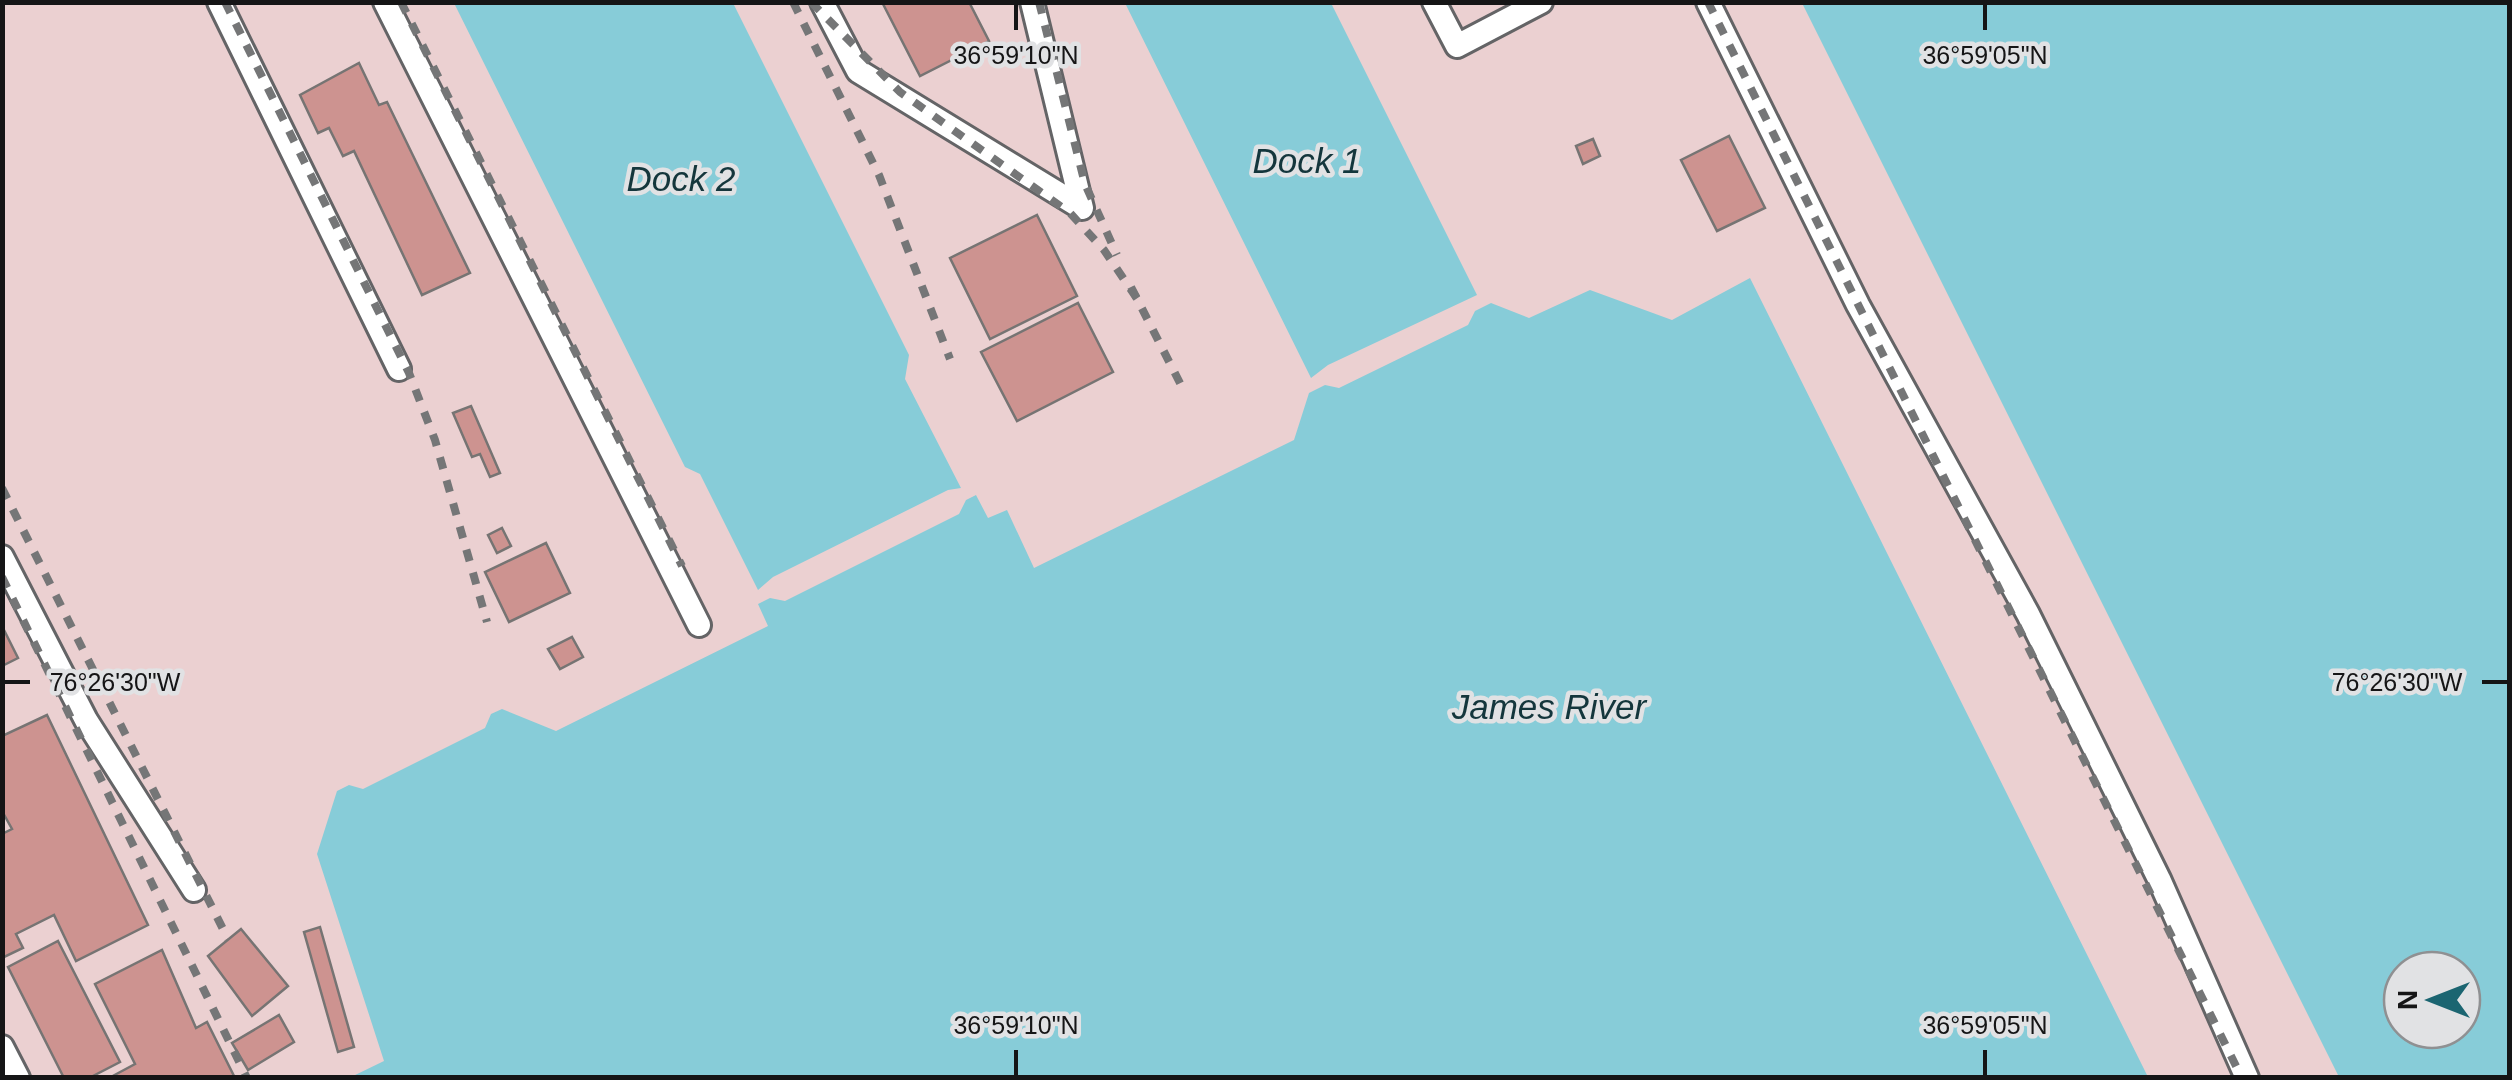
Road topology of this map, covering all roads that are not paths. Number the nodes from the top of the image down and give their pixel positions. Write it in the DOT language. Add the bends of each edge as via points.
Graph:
graph roads {
  1 [pos="219,2"];
  2 [pos="385,2"];
  3 [pos="822,2"];
  4 [pos="1032,2"];
  5 [pos="1434,2"];
  6 [pos="1542,2"];
  7 [pos="1708,2"];
  8 [pos="399,368"];
  9 [pos="2,557"];
  10 [pos="699,624"];
  11 [pos="194,890"];
  12 [pos="2,1047"];
  13 [pos="18,1078"];
  14 [pos="2247,1078"];
  1 -- 8 [label="lane"];
  2 -- 10 [label="lane"];
  3 -- 4 [label="lane" via="858,71 1082,208"];
  5 -- 6 [label="lane" via="1457,46"];
  7 -- 14 [label="lane" via="1858,305 2028,614 2159,879"];
  9 -- 11 [label="lane" via="86,720"];
  12 -- 13 [label="lane"];
}
